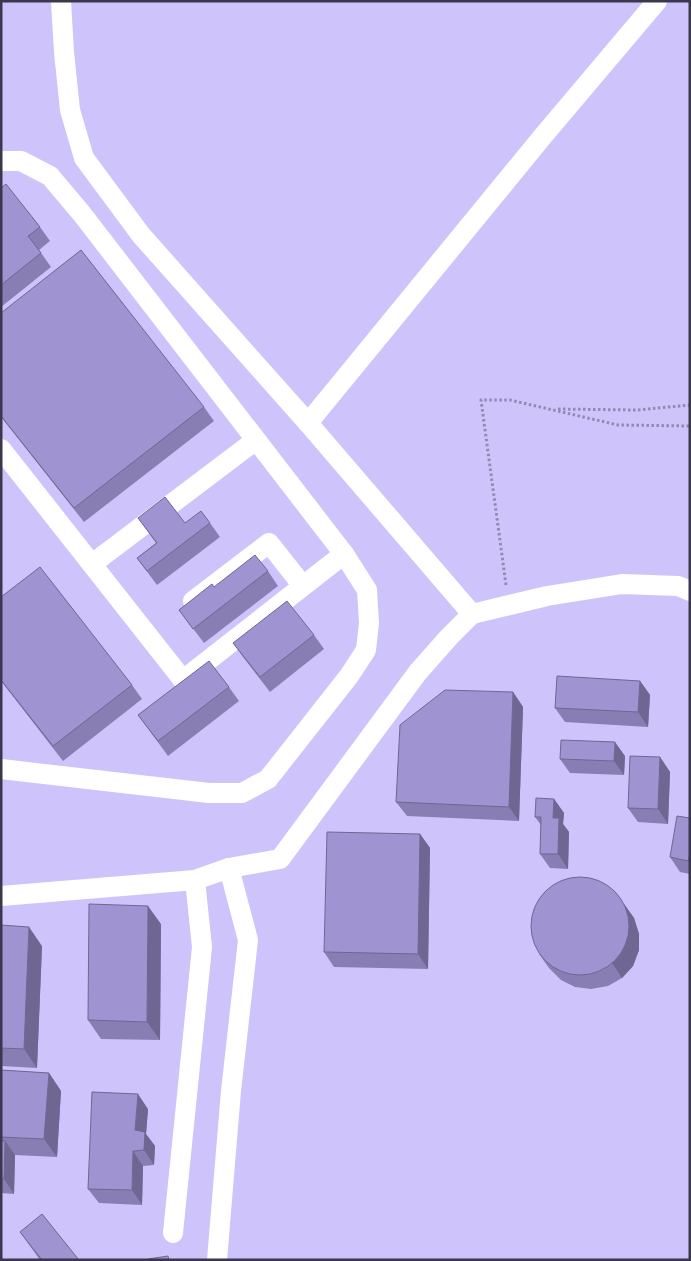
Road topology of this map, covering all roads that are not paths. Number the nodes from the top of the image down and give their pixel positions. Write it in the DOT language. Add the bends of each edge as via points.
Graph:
graph roads {
  1 [pos="61,1"];
  2 [pos="657,1"];
  3 [pos="1,161"];
  4 [pos="308,422"];
  5 [pos="256,440"];
  6 [pos="1,449"];
  7 [pos="344,554"];
  8 [pos="92,564"];
  9 [pos="303,586"];
  10 [pos="690,591"];
  11 [pos="187,605"];
  12 [pos="472,614"];
  13 [pos="1,769"];
  14 [pos="230,868"];
  15 [pos="195,880"];
  16 [pos="1,896"];
  17 [pos="173,1233"];
  18 [pos="217,1260"];
  1 -- 4 [label="lane" via="70,110 84,158 141,235"];
  2 -- 4 [label="lane"];
  3 -- 5 [label="lane" via="21,161 50,176"];
  4 -- 12 [label="lane"];
  5 -- 7 [label="lane"];
  5 -- 8 [label="lane"];
  6 -- 8 [label="lane"];
  7 -- 9 [label="lane"];
  7 -- 13 [label="lane" via="367,590 369,623 366,650 268,779 242,793 209,793"];
  8 -- 9 [label="lane" via="183,680"];
  9 -- 11 [label="lane" via="269,543"];
  10 -- 12 [label="lane" via="678,586 622,584 547,596"];
  12 -- 14 [label="lane" via="418,672 280,859"];
  14 -- 15 [label="lane"];
  14 -- 18 [label="lane" via="248,940"];
  15 -- 16 [label="lane"];
  15 -- 17 [label="lane" via="202,947"];
}
